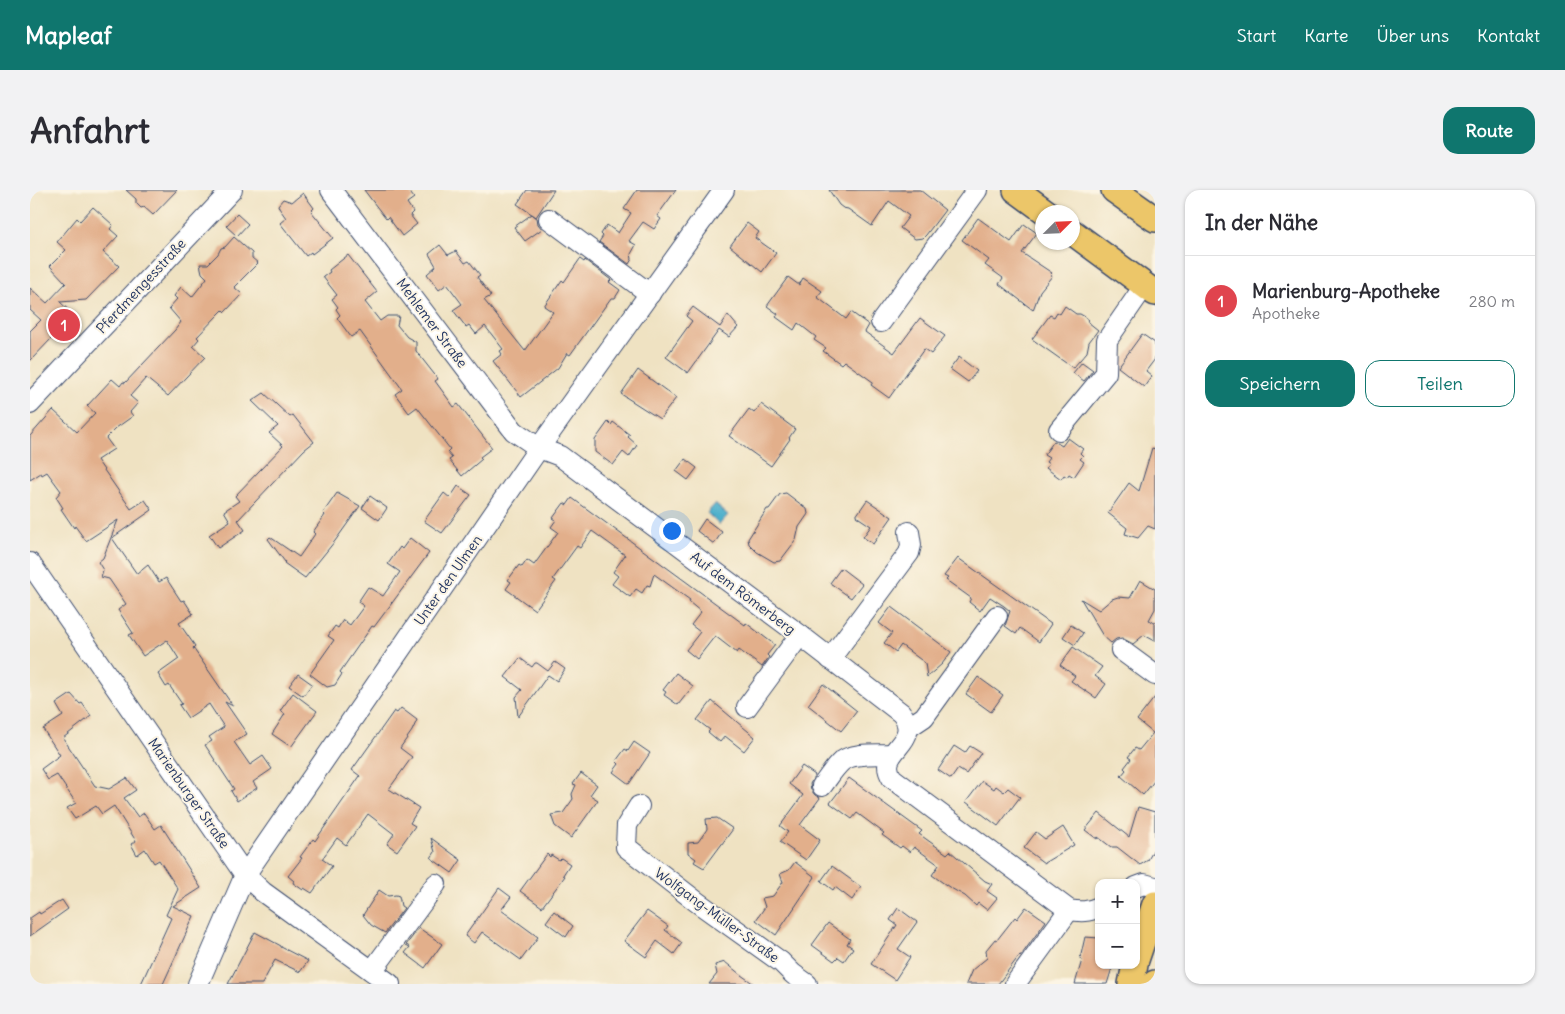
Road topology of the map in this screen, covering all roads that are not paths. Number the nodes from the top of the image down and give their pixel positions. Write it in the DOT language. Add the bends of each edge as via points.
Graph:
graph roads {
  1 [pos="232,190"];
  2 [pos="331,190"];
  3 [pos="724,190"];
  4 [pos="977,190"];
  5 [pos="1016,190"];
  6 [pos="1114,190"];
  7 [pos="1036,205"];
  8 [pos="549,219"];
  9 [pos="1155,220"];
  10 [pos="1080,238"];
  11 [pos="1150,289"];
  12 [pos="650,294"];
  13 [pos="881,322"];
  14 [pos="30,404"];
  15 [pos="1059,430"];
  16 [pos="539,448"];
  17 [pos="909,532"];
  18 [pos="30,562"];
  19 [pos="997,616"];
  20 [pos="800,635"];
  21 [pos="1122,650"];
  22 [pos="830,659"];
  23 [pos="1155,675"];
  24 [pos="747,707"];
  25 [pos="909,727"];
  26 [pos="892,754"];
  27 [pos="822,786"];
  28 [pos="640,806"];
  29 [pos="245,875"];
  30 [pos="436,884"];
  31 [pos="1140,886"];
  32 [pos="1155,887"];
  33 [pos="1155,904"];
  34 [pos="1095,909"];
  35 [pos="1069,910"];
  36 [pos="1140,948"];
  37 [pos="1133,969"];
  38 [pos="372,971"];
  39 [pos="198,984"];
  40 [pos="390,984"];
  41 [pos="807,984"];
  42 [pos="1015,984"];
  43 [pos="1131,984"];
  1 -- 14 [label="street, Pferdmengesstraße"];
  2 -- 16 [label="street, Mehlemer Straße" via="514,431"];
  3 -- 12 [label="street, Unter den Ulmen"];
  4 -- 13 [label="street"];
  5 -- 7 [label="main road"];
  6 -- 9 [label="main road"];
  8 -- 12 [label="street"];
  10 -- 11 [label="main road"];
  11 -- 15 [label="street" via="1107,340 1106,373"];
  12 -- 16 [label="street, Unter den Ulmen"];
  16 -- 20 [label="street, Auf dem Römerberg" via="560,456"];
  16 -- 29 [label="street, Unter den Ulmen"];
  17 -- 22 [label="street" via="909,553"];
  18 -- 29 [label="street, Marienburger Straße"];
  19 -- 25 [label="street" via="924,718"];
  20 -- 22 [label="street, Auf dem Römerberg"];
  20 -- 24 [label="street, Auf dem Römerberg"];
  21 -- 23 [label="street"];
  22 -- 25 [label="street, Auf dem Römerberg" via="901,713"];
  25 -- 26 [label="street" via="908,734"];
  26 -- 27 [label="street" via="845,759"];
  26 -- 35 [label="street" via="888,765 892,778"];
  28 -- 41 [label="street, Wolfgang-Müller-Straße" via="627,825 626,847"];
  29 -- 38 [label="street, Marienburger Straße"];
  29 -- 39 [label="street, Unter den Ulmen"];
  30 -- 38 [label="street"];
  31 -- 32 [label="street"];
  33 -- 36 [label="main road"];
  34 -- 35 [label="street"];
  35 -- 42 [label="street"];
  37 -- 43 [label="main road"];
  38 -- 40 [label="street, Marienburger Straße"];
}
